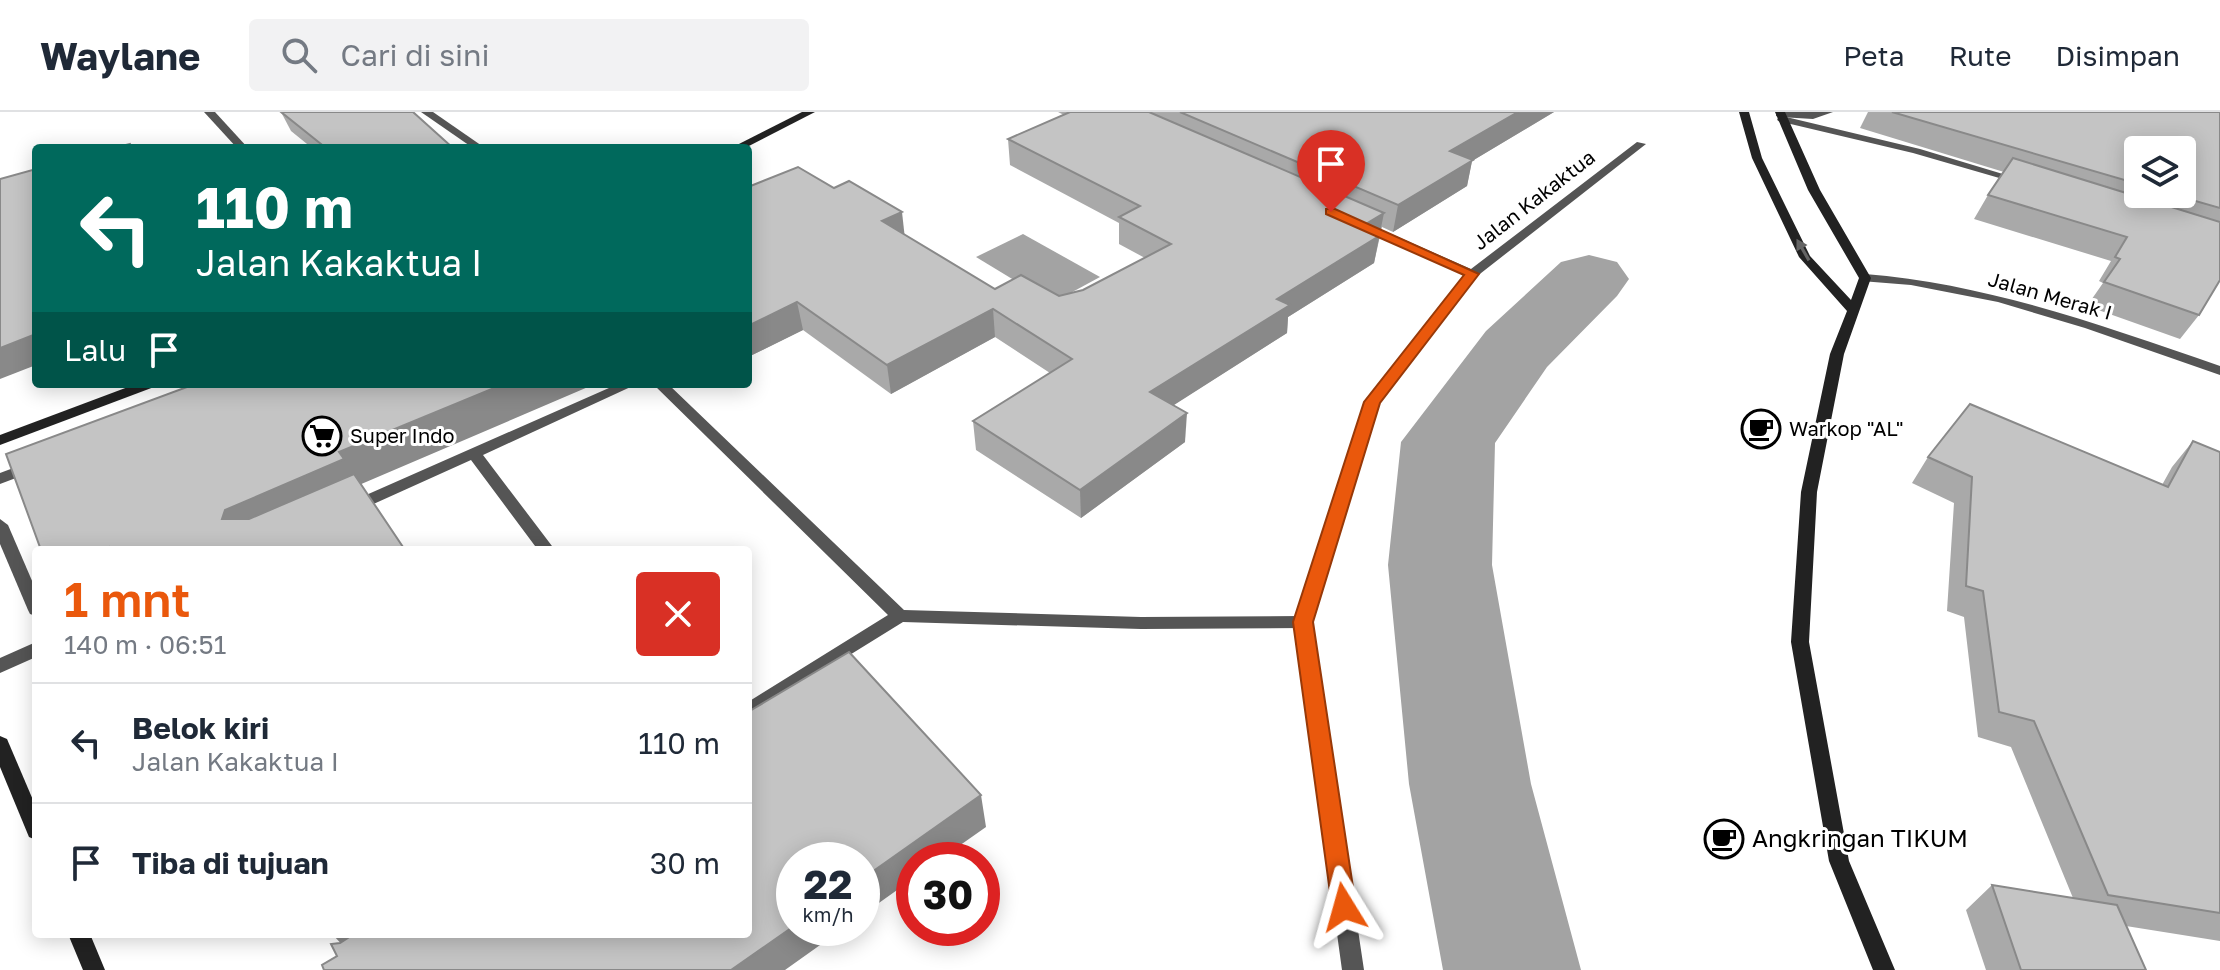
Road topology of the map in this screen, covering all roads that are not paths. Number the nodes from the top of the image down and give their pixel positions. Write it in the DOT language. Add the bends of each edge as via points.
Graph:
graph roads {
  1 [pos="209,112"];
  2 [pos="426,112"];
  3 [pos="810,112"];
  4 [pos="1828,112"];
  5 [pos="1745,118"];
  6 [pos="1782,118"];
  7 [pos="239,144"];
  8 [pos="474,144"];
  9 [pos="744,144"];
  10 [pos="1641,144"];
  11 [pos="2031,184"];
  12 [pos="1345,218"];
  13 [pos="1472,274"];
  14 [pos="1865,278"];
  15 [pos="1853,310"];
  16 [pos="2220,371"];
  17 [pos="138,388"];
  18 [pos="621,388"];
  19 [pos="664,388"];
  20 [pos="0,440"];
  21 [pos="473,453"];
  22 [pos="52,458"];
  23 [pos="0,479"];
  24 [pos="343,511"];
  25 [pos="0,525"];
  26 [pos="544,546"];
  27 [pos="32,601"];
  28 [pos="900,616"];
  29 [pos="1303,622"];
  30 [pos="32,651"];
  31 [pos="0,666"];
  32 [pos="752,708"];
  33 [pos="0,744"];
  34 [pos="32,821"];
  35 [pos="81,938"];
  36 [pos="94,970"];
  37 [pos="1353,970"];
  38 [pos="1884,970"];
  1 -- 7 [label="street"];
  2 -- 8 [label="street"];
  3 -- 9 [label="street"];
  4 -- 6 [label="street"];
  15 -- 5 [label="street, one-way" via="1805,257 1757,158"];
  6 -- 11 [label="street"];
  6 -- 14 [label="street"];
  10 -- 13 [label="street, Jalan Kakaktua"];
  12 -- 13 [label="street"];
  13 -- 29 [label="street, Jalan Kakaktua" via="1372,402"];
  14 -- 15 [label="street"];
  14 -- 16 [label="street, Jalan Merak I" via="1898,279 1997,299"];
  15 -- 38 [label="street" via="1837,354 1809,492 1800,642 1839,861"];
  17 -- 20 [label="street"];
  18 -- 21 [label="street"];
  19 -- 28 [label="street"];
  21 -- 24 [label="street"];
  21 -- 26 [label="street"];
  22 -- 23 [label="street"];
  25 -- 27 [label="street"];
  28 -- 29 [label="street"];
  28 -- 32 [label="street"];
  29 -- 37 [label="street, Jalan Kakaktua"];
  30 -- 31 [label="street"];
  33 -- 34 [label="street"];
  35 -- 36 [label="street"];
}
